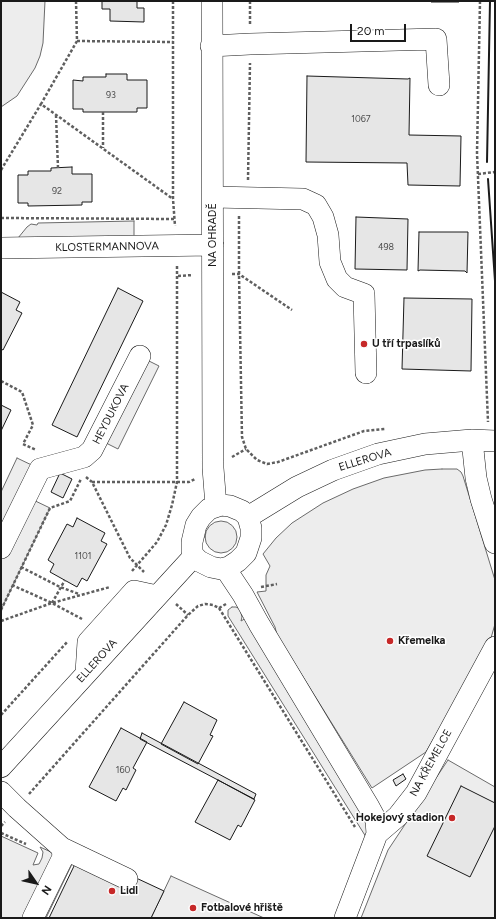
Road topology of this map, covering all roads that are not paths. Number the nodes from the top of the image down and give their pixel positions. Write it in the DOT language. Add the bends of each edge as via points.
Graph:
graph roads {
  1 [pos="212,1"];
  2 [pos="211,46"];
  3 [pos="438,85"];
  4 [pos="213,197"];
  5 [pos="213,246"];
  6 [pos="1,248"];
  7 [pos="140,356"];
  8 [pos="366,374"];
  9 [pos="492,433"];
  10 [pos="472,440"];
  11 [pos="216,506"];
  12 [pos="248,517"];
  13 [pos="495,543"];
  14 [pos="1,548"];
  15 [pos="194,556"];
  16 [pos="225,568"];
  17 [pos="495,647"];
  18 [pos="1,767"];
  19 [pos="1,792"];
  20 [pos="377,834"];
  21 [pos="62,848"];
  22 [pos="127,879"];
  23 [pos="33,918"];
  24 [pos="345,918"];
  1 -- 2 [label="street, NA OHRADĚ"];
  2 -- 3 [label="street" via="436,39"];
  2 -- 4 [label="street, NA OHRADĚ"];
  4 -- 5 [label="street, NA OHRADĚ"];
  4 -- 8 [label="street" via="244,207 303,199 316,205 323,216 328,235 330,262 337,279 345,287 364,294"];
  5 -- 6 [label="street, KLOSTERMANNOVA"];
  5 -- 11 [label="street, NA OHRADĚ" via="213,468"];
  7 -- 14 [label="street, HEYDUKOVA" via="92,450 84,457 40,469"];
  9 -- 10 [label="street, ELLEROVA"];
  10 -- 12 [label="street, ELLEROVA" via="425,444 378,454 333,470 297,487"];
  10 -- 13 [label="street" via="476,478"];
  11 -- 12 [label="street" via="235,507"];
  11 -- 15 [label="street" via="209,509 196,525 192,542"];
  12 -- 16 [label="street" via="251,538 248,548 238,562"];
  15 -- 16 [label="street" via="211,567"];
  15 -- 18 [label="street, ELLEROVA"];
  16 -- 20 [label="street" via="249,591 275,651 376,820"];
  17 -- 20 [label="street, NA KŘEMELCE" via="416,793 398,816"];
  19 -- 21 [label="street"];
  20 -- 24 [label="street"];
  21 -- 22 [label="street"];
  21 -- 23 [label="street" via="63,857"];
}
